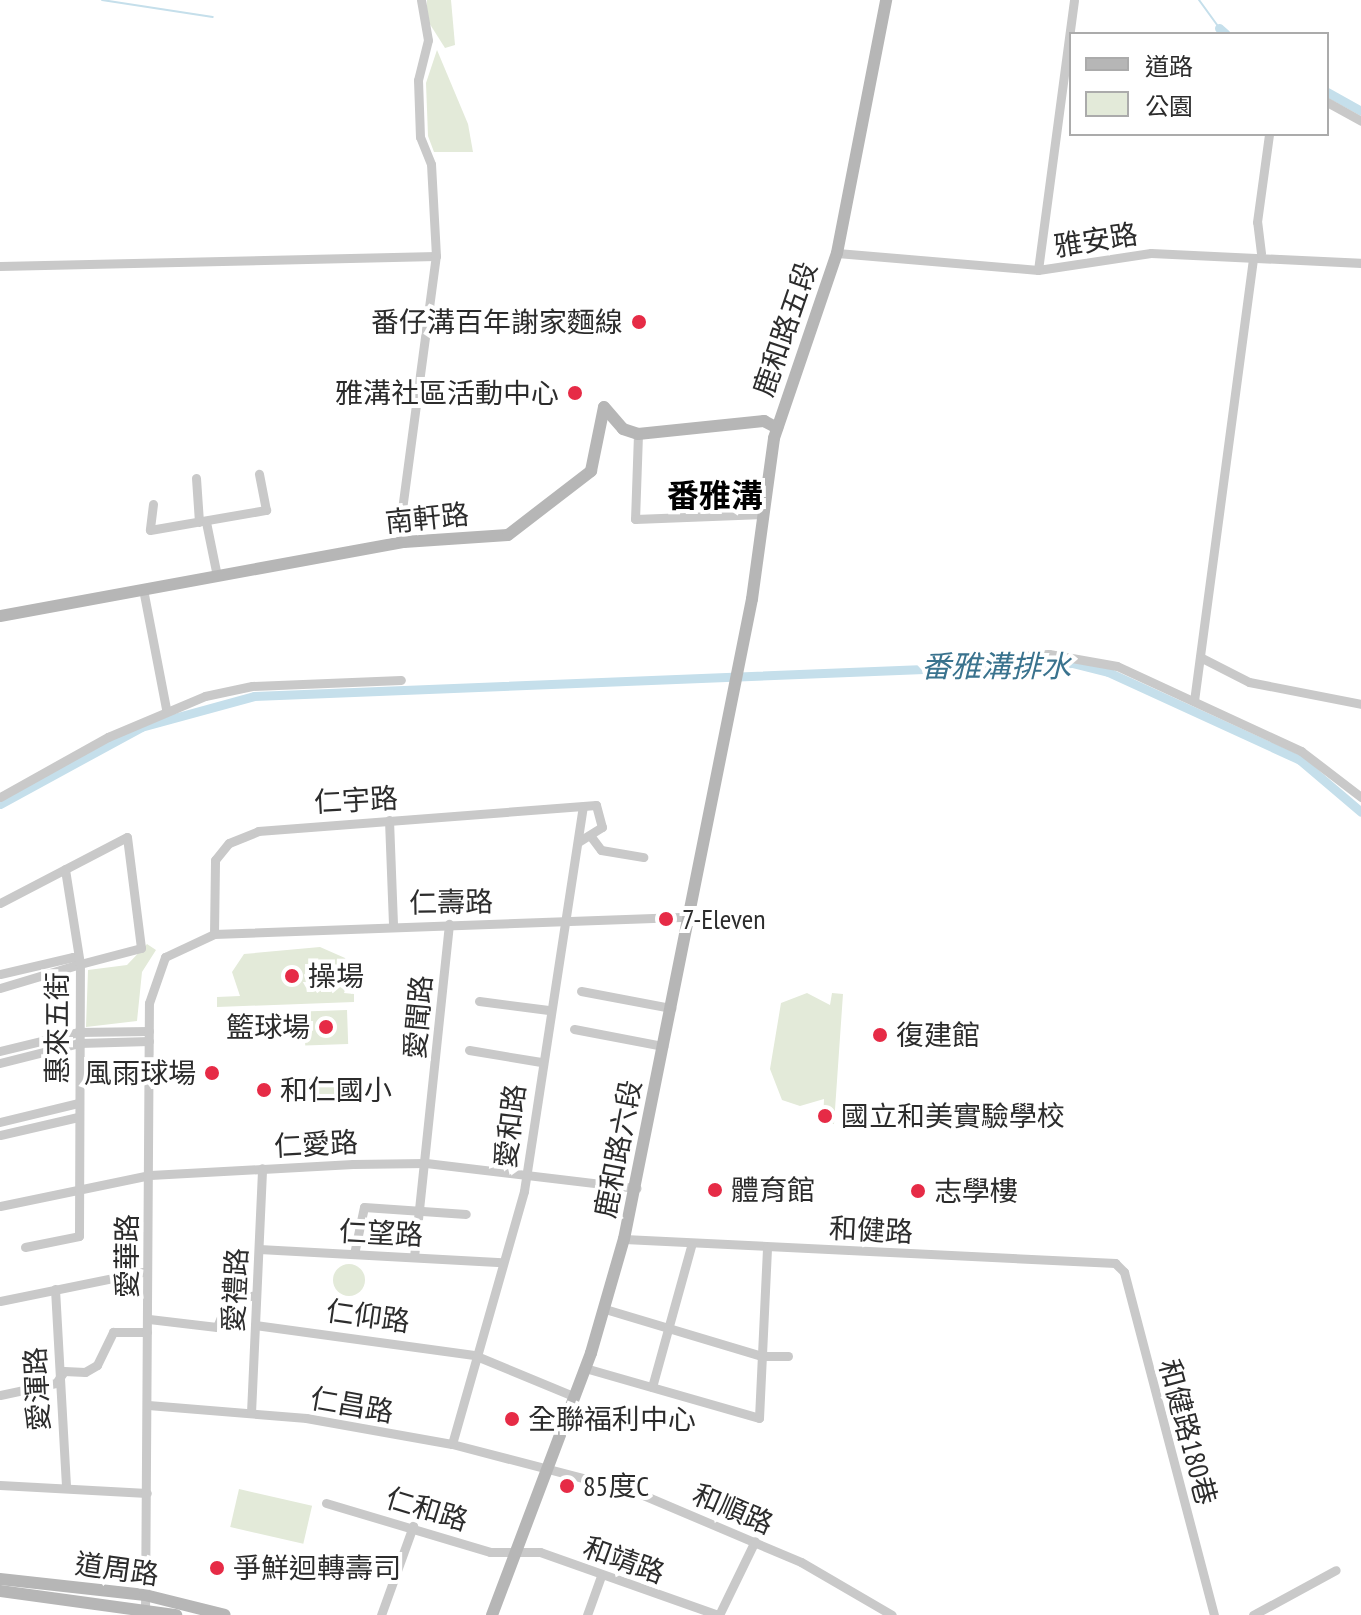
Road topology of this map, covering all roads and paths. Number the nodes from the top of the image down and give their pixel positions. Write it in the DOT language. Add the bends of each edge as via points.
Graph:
graph roads {
  1 [pos="421,0"];
  2 [pos="886,0"];
  3 [pos="1074,0"];
  4 [pos="1070,32"];
  5 [pos="1069,38"];
  6 [pos="1329,103"];
  7 [pos="1361,121"];
  8 [pos="1269,136"];
  9 [pos="837,253"];
  10 [pos="1257,255"];
  11 [pos="436,256"];
  12 [pos="1361,263"];
  13 [pos="0,266"];
  14 [pos="1038,270"];
  15 [pos="777,428"];
  16 [pos="638,434"];
  17 [pos="259,474"];
  18 [pos="196,478"];
  19 [pos="153,504"];
  20 [pos="764,514"];
  21 [pos="202,522"];
  22 [pos="404,542"];
  23 [pos="217,576"];
  24 [pos="143,589"];
  25 [pos="0,616"];
  26 [pos="993,656"];
  27 [pos="1200,657"];
  28 [pos="401,680"];
  29 [pos="735,683"];
  30 [pos="1194,701"];
  31 [pos="1361,704"];
  32 [pos="166,709"];
  33 [pos="0,797"];
  34 [pos="1361,797"];
  35 [pos="583,806"];
  36 [pos="389,820"];
  37 [pos="592,838"];
  38 [pos="578,842"];
  39 [pos="643,857"];
  40 [pos="65,869"];
  41 [pos="0,903"];
  42 [pos="688,917"];
  43 [pos="560,922"];
  44 [pos="449,924"];
  45 [pos="393,925"];
  46 [pos="214,934"];
  47 [pos="80,964"];
  48 [pos="0,974"];
  49 [pos="0,988"];
  50 [pos="581,991"];
  51 [pos="479,1001"];
  52 [pos="671,1008"];
  53 [pos="548,1010"];
  54 [pos="574,1029"];
  55 [pos="149,1036"];
  56 [pos="79,1038"];
  57 [pos="663,1046"];
  58 [pos="469,1050"];
  59 [pos="0,1051"];
  60 [pos="541,1062"];
  61 [pos="0,1063"];
  62 [pos="78,1103"];
  63 [pos="78,1117"];
  64 [pos="0,1122"];
  65 [pos="0,1135"];
  66 [pos="426,1163"];
  67 [pos="262,1168"];
  68 [pos="526,1174"];
  69 [pos="150,1175"];
  70 [pos="74,1188"];
  71 [pos="637,1188"];
  72 [pos="0,1206"];
  73 [pos="421,1211"];
  74 [pos="466,1214"];
  75 [pos="624,1239"];
  76 [pos="692,1243"];
  77 [pos="25,1247"];
  78 [pos="767,1247"];
  79 [pos="259,1249"];
  80 [pos="354,1254"];
  81 [pos="414,1257"];
  82 [pos="502,1262"];
  83 [pos="1115,1263"];
  84 [pos="147,1271"];
  85 [pos="55,1289"];
  86 [pos="256,1295"];
  87 [pos="0,1301"];
  88 [pos="605,1309"];
  89 [pos="149,1319"];
  90 [pos="255,1325"];
  91 [pos="669,1326"];
  92 [pos="147,1332"];
  93 [pos="474,1355"];
  94 [pos="762,1356"];
  95 [pos="788,1356"];
  96 [pos="585,1368"];
  97 [pos="56,1383"];
  98 [pos="652,1387"];
  99 [pos="0,1395"];
  100 [pos="573,1396"];
  101 [pos="148,1405"];
  102 [pos="251,1413"];
  103 [pos="452,1444"];
  104 [pos="546,1467"];
  105 [pos="0,1485"];
  106 [pos="66,1487"];
  107 [pos="147,1493"];
  108 [pos="326,1503"];
  109 [pos="413,1526"];
  110 [pos="755,1541"];
  111 [pos="515,1553"];
  112 [pos="1336,1570"];
  113 [pos="601,1576"];
  114 [pos="0,1579"];
  115 [pos="0,1591"];
  116 [pos="873,1604"];
  117 [pos="145,1606"];
  118 [pos="176,1615"];
  119 [pos="225,1615"];
  120 [pos="381,1615"];
  121 [pos="492,1615"];
  122 [pos="587,1615"];
  123 [pos="718,1615"];
  124 [pos="873,1615"];
  125 [pos="892,1615"];
  126 [pos="1214,1615"];
  127 [pos="1253,1615"];
  1 -- 11 [label="street" via="428,40 418,80 420,137 431,164"];
  2 -- 9 [label="main road, 鹿和路五段"];
  3 -- 4 [label="street"];
  5 -- 14 [label="street"];
  6 -- 7 [label="street"];
  8 -- 10 [label="street"];
  9 -- 14 [label="street, 雅安路"];
  9 -- 15 [label="main road, 鹿和路五段"];
  10 -- 12 [label="street, 雅安路"];
  10 -- 14 [label="street, 雅安路" via="1151,253"];
  10 -- 27 [label="street"];
  11 -- 13 [label="street"];
  11 -- 22 [label="street" via="401,517"];
  15 -- 16 [label="main road" via="764,421"];
  15 -- 20 [label="main road, 鹿和路五段"];
  16 -- 20 [label="street" via="635,519"];
  16 -- 22 [label="main road, 南軒路" via="604,407 591,471 508,535"];
  17 -- 21 [label="street" via="266,510"];
  18 -- 21 [label="street"];
  19 -- 21 [label="street" via="150,530"];
  20 -- 29 [label="main road, 鹿和路五段"];
  21 -- 23 [label="street"];
  22 -- 23 [label="main road, 南軒路"];
  23 -- 24 [label="main road, 南軒路"];
  24 -- 25 [label="main road, 南軒路"];
  24 -- 32 [label="street"];
  26 -- 30 [label="street" via="1091,659"];
  27 -- 30 [label="street"];
  27 -- 31 [label="street" via="1249,682"];
  28 -- 32 [label="street" via="252,686"];
  29 -- 42 [label="main road, 鹿和路六段"];
  30 -- 34 [label="street" via="1315,759"];
  32 -- 33 [label="street"];
  35 -- 36 [label="street, 仁宇路"];
  35 -- 37 [label="street" via="602,810"];
  35 -- 38 [label="street, 愛和路"];
  36 -- 45 [label="street"];
  36 -- 46 [label="street, 仁宇路" via="303,824 229,843 211,879"];
  37 -- 38 [label="street"];
  37 -- 39 [label="street" via="601,850"];
  38 -- 43 [label="street, 愛和路"];
  40 -- 41 [label="street"];
  40 -- 47 [label="street, 惠來五街"];
  40 -- 47 [label="street" via="127,837 141,948"];
  42 -- 43 [label="street, 仁壽路"];
  42 -- 52 [label="main road, 鹿和路六段"];
  43 -- 44 [label="street, 仁壽路"];
  43 -- 53 [label="street, 愛和路"];
  44 -- 45 [label="street, 仁壽路"];
  44 -- 66 [label="street, 愛聞路"];
  45 -- 46 [label="street, 仁壽路"];
  46 -- 55 [label="street, 愛華路" via="179,945 159,965"];
  47 -- 48 [label="street" via="73,957"];
  47 -- 49 [label="street"];
  47 -- 56 [label="street, 惠來五街"];
  50 -- 52 [label="street"];
  51 -- 53 [label="street"];
  52 -- 57 [label="main road, 鹿和路六段"];
  53 -- 60 [label="street, 愛和路"];
  54 -- 57 [label="street"];
  55 -- 56 [label="street"];
  55 -- 69 [label="street, 愛華路"];
  56 -- 59 [label="street"];
  56 -- 61 [label="street"];
  56 -- 62 [label="street, 惠來五街"];
  57 -- 71 [label="main road, 鹿和路六段"];
  58 -- 60 [label="street"];
  60 -- 68 [label="street, 愛和路"];
  62 -- 63 [label="street, 惠來五街"];
  62 -- 64 [label="street"];
  63 -- 65 [label="street"];
  63 -- 70 [label="street, 惠來五街"];
  66 -- 67 [label="street, 仁愛路"];
  66 -- 68 [label="street, 仁愛路"];
  66 -- 73 [label="street, 愛聞路"];
  67 -- 69 [label="street, 仁愛路"];
  67 -- 79 [label="street, 愛禮路"];
  68 -- 71 [label="street, 仁愛路"];
  68 -- 82 [label="street, 愛和路"];
  69 -- 70 [label="street, 仁愛路"];
  69 -- 84 [label="street, 愛華路"];
  70 -- 72 [label="street, 仁愛路"];
  70 -- 77 [label="street, 惠來五街" via="78,1239"];
  71 -- 75 [label="main road, 鹿和路六段"];
  73 -- 74 [label="street"];
  73 -- 80 [label="street" via="360,1209"];
  73 -- 81 [label="street, 愛聞路"];
  75 -- 76 [label="street, 和健路"];
  75 -- 88 [label="main road, 鹿和路六段"];
  76 -- 78 [label="street, 和健路"];
  76 -- 91 [label="street"];
  78 -- 83 [label="street, 和健路"];
  78 -- 94 [label="street"];
  79 -- 80 [label="street, 仁望路"];
  79 -- 86 [label="street, 愛禮路"];
  80 -- 81 [label="street, 仁望路"];
  81 -- 82 [label="street, 仁望路"];
  82 -- 93 [label="street, 愛和路"];
  83 -- 126 [label="street, 和健路180巷" via="1124,1272"];
  84 -- 85 [label="street"];
  84 -- 89 [label="street, 愛華路"];
  85 -- 87 [label="street"];
  85 -- 97 [label="street, 愛渾路"];
  86 -- 89 [label="street" via="228,1300 217,1327"];
  86 -- 90 [label="street, 愛禮路"];
  88 -- 91 [label="street"];
  88 -- 96 [label="main road, 鹿和路六段"];
  89 -- 92 [label="street, 愛華路"];
  90 -- 93 [label="street, 仁仰路"];
  90 -- 102 [label="street, 愛禮路"];
  91 -- 94 [label="street"];
  91 -- 98 [label="street"];
  92 -- 97 [label="street" via="113,1332 97,1365 64,1371"];
  92 -- 101 [label="street, 愛華路"];
  93 -- 100 [label="street, 仁仰路"];
  93 -- 103 [label="street, 愛和路"];
  94 -- 95 [label="street"];
  94 -- 98 [label="street" via="759,1418"];
  96 -- 98 [label="street"];
  96 -- 100 [label="main road, 鹿和路六段"];
  97 -- 99 [label="street"];
  97 -- 106 [label="street, 愛渾路"];
  100 -- 104 [label="main road, 鹿和路六段"];
  101 -- 102 [label="street, 仁昌路"];
  101 -- 107 [label="street, 愛華路"];
  102 -- 103 [label="street, 仁昌路"];
  103 -- 104 [label="street, 仁昌路"];
  104 -- 110 [label="street, 和順路" via="636,1492"];
  104 -- 111 [label="main road, 鹿和路六段"];
  105 -- 106 [label="street"];
  106 -- 107 [label="street"];
  107 -- 117 [label="street, 愛華路"];
  108 -- 109 [label="street, 仁和路"];
  109 -- 111 [label="street, 仁和路" via="490,1552"];
  109 -- 120 [label="street"];
  110 -- 116 [label="street, 和順路"];
  110 -- 123 [label="street"];
  111 -- 113 [label="street, 和靖路" via="540,1552"];
  111 -- 121 [label="main road, 鹿和路六段"];
  112 -- 127 [label="street"];
  113 -- 122 [label="street"];
  113 -- 123 [label="street, 和靖路"];
  114 -- 117 [label="main road, 道周路"];
  115 -- 117 [label="main road, 道周路"];
  116 -- 124 [label="street"];
  116 -- 125 [label="street, 和順路"];
  117 -- 118 [label="main road, 道周路"];
  117 -- 119 [label="main road, 道周路"];
}
